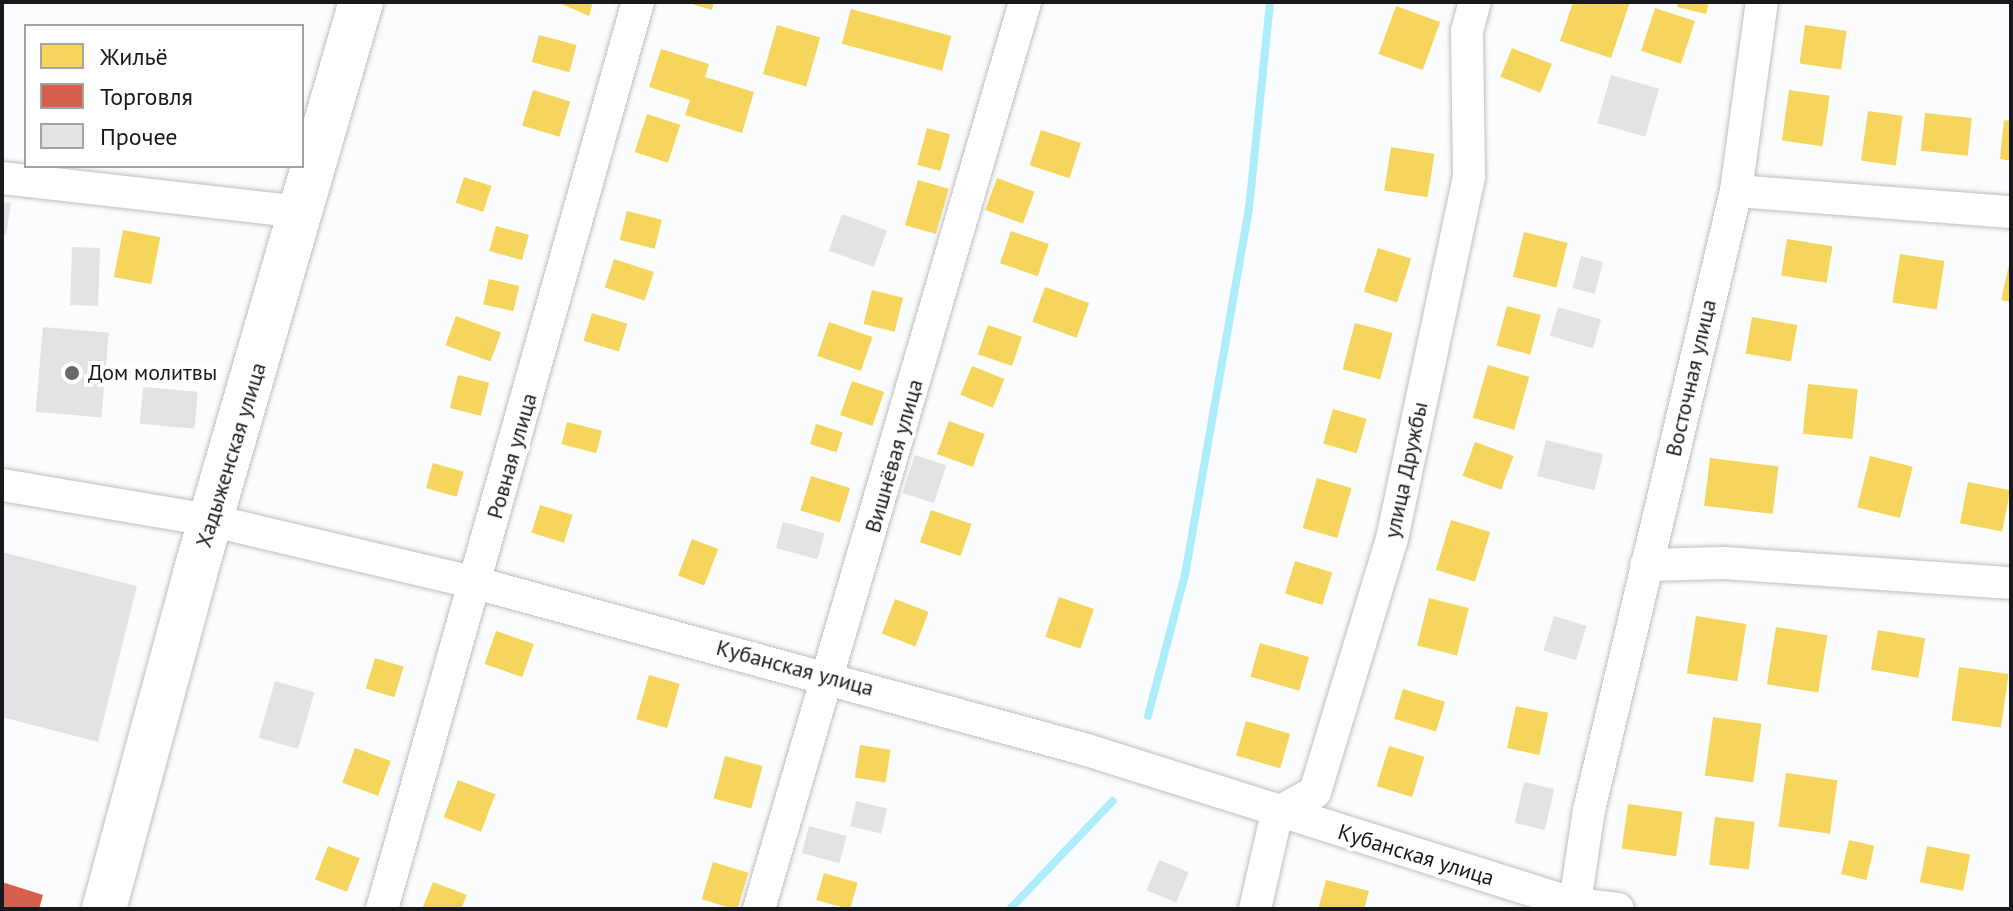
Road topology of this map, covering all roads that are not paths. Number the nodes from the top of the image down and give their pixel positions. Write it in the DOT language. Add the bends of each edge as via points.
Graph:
graph roads {
  1 [pos="361,2"];
  2 [pos="638,2"];
  3 [pos="1475,2"];
  4 [pos="1762,2"];
  5 [pos="1016,4"];
  6 [pos="2,178"];
  7 [pos="1736,191"];
  8 [pos="301,212"];
  9 [pos="2011,212"];
  10 [pos="2,485"];
  11 [pos="214,521"];
  12 [pos="1646,565"];
  13 [pos="476,583"];
  14 [pos="2011,583"];
  15 [pos="830,677"];
  16 [pos="1277,813"];
  17 [pos="1575,906"];
  18 [pos="104,909"];
  19 [pos="382,909"];
  20 [pos="759,909"];
  21 [pos="1255,909"];
  22 [pos="1618,909"];
  1 -- 8 [label="main road, Хадыженская улица"];
  2 -- 13 [label="street, Ровная улица"];
  3 -- 16 [label="street, улица Дружбы" via="1467,31 1469,176 1392,539 1315,792"];
  4 -- 7 [label="street, Восточная улица"];
  5 -- 15 [label="street, Вишнёвая улица"];
  6 -- 8 [label="street"];
  7 -- 9 [label="street"];
  7 -- 12 [label="street, Восточная улица"];
  8 -- 11 [label="main road, Хадыженская улица"];
  10 -- 11 [label="street, Кубанская улица"];
  11 -- 13 [label="street, Кубанская улица"];
  11 -- 18 [label="main road, Хадыженская улица" via="195,573"];
  12 -- 14 [label="street" via="1724,563"];
  12 -- 17 [label="street, Восточная улица" via="1589,810"];
  13 -- 15 [label="street, Кубанская улица"];
  13 -- 19 [label="street, Ровная улица"];
  15 -- 16 [label="street, Кубанская улица" via="1087,750"];
  15 -- 20 [label="street, Вишнёвая улица"];
  16 -- 17 [label="street, Кубанская улица"];
  16 -- 21 [label="street"];
  17 -- 22 [label="street, Кубанская улица"];
}
